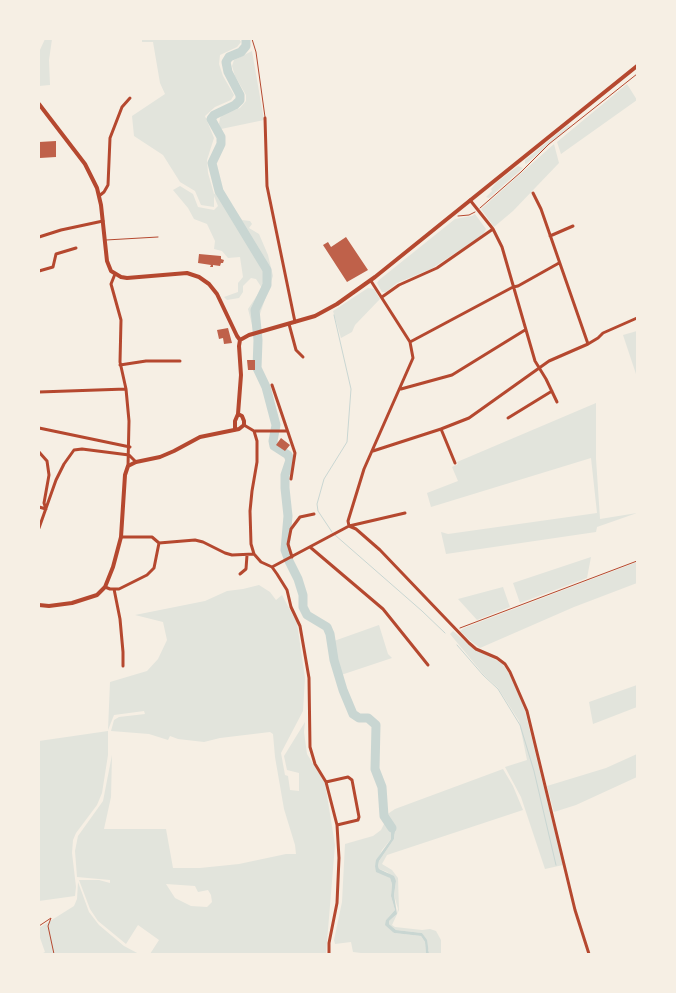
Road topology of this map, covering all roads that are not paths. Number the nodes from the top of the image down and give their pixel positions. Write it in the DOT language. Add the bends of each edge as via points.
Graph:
graph roads {
  1 [pos="252,39"];
  2 [pos="637,66"];
  3 [pos="130,98"];
  4 [pos="39,106"];
  5 [pos="265,118"];
  6 [pos="533,193"];
  7 [pos="99,196"];
  8 [pos="470,200"];
  9 [pos="103,221"];
  10 [pos="573,226"];
  11 [pos="493,229"];
  12 [pos="550,236"];
  13 [pos="158,237"];
  14 [pos="39,238"];
  15 [pos="105,240"];
  16 [pos="76,248"];
  17 [pos="559,263"];
  18 [pos="39,271"];
  19 [pos="115,274"];
  20 [pos="371,280"];
  21 [pos="512,288"];
  22 [pos="382,297"];
  23 [pos="637,318"];
  24 [pos="296,322"];
  25 [pos="289,324"];
  26 [pos="525,330"];
  27 [pos="240,340"];
  28 [pos="410,342"];
  29 [pos="588,344"];
  30 [pos="303,357"];
  31 [pos="180,360"];
  32 [pos="120,365"];
  33 [pos="539,368"];
  34 [pos="272,385"];
  35 [pos="126,389"];
  36 [pos="400,390"];
  37 [pos="552,391"];
  38 [pos="39,392"];
  39 [pos="557,402"];
  40 [pos="238,414"];
  41 [pos="508,418"];
  42 [pos="244,425"];
  43 [pos="39,428"];
  44 [pos="441,429"];
  45 [pos="235,430"];
  46 [pos="254,431"];
  47 [pos="286,431"];
  48 [pos="130,447"];
  49 [pos="373,451"];
  50 [pos="39,452"];
  51 [pos="129,455"];
  52 [pos="136,462"];
  53 [pos="455,464"];
  54 [pos="128,466"];
  55 [pos="291,479"];
  56 [pos="39,507"];
  57 [pos="46,508"];
  58 [pos="404,513"];
  59 [pos="314,514"];
  60 [pos="349,526"];
  61 [pos="39,528"];
  62 [pos="121,537"];
  63 [pos="159,543"];
  64 [pos="310,547"];
  65 [pos="254,554"];
  66 [pos="247,555"];
  67 [pos="291,557"];
  68 [pos="272,567"];
  69 [pos="240,574"];
  70 [pos="105,587"];
  71 [pos="114,590"];
  72 [pos="39,605"];
  73 [pos="428,665"];
  74 [pos="123,666"];
  75 [pos="326,782"];
  76 [pos="337,825"];
  77 [pos="330,954"];
  78 [pos="589,954"];
  1 -- 5 [label="lane"];
  2 -- 8 [label="street"];
  3 -- 7 [label="street" via="122,107 110,138 108,185"];
  4 -- 7 [label="street" via="85,164"];
  5 -- 24 [label="street" via="267,186"];
  6 -- 12 [label="street"];
  7 -- 9 [label="street"];
  8 -- 11 [label="street"];
  8 -- 20 [label="street"];
  9 -- 14 [label="street"];
  9 -- 15 [label="street"];
  10 -- 12 [label="street"];
  11 -- 21 [label="street" via="502,247"];
  11 -- 22 [label="street" via="436,268 399,285"];
  12 -- 17 [label="street"];
  13 -- 15 [label="lane"];
  15 -- 19 [label="street" via="109,268"];
  16 -- 18 [label="street" via="56,254 53,267"];
  17 -- 21 [label="street"];
  17 -- 29 [label="street"];
  19 -- 27 [label="street" via="128,278 187,273 198,277 217,294"];
  19 -- 32 [label="street" via="111,284 121,320"];
  20 -- 22 [label="street"];
  20 -- 24 [label="street" via="338,304"];
  21 -- 26 [label="street"];
  21 -- 28 [label="street"];
  22 -- 28 [label="street"];
  23 -- 29 [label="street" via="603,333"];
  24 -- 25 [label="street"];
  25 -- 27 [label="street"];
  25 -- 30 [label="street" via="296,350"];
  26 -- 33 [label="street"];
  26 -- 36 [label="street" via="452,375"];
  27 -- 40 [label="street"];
  28 -- 36 [label="street" via="413,358"];
  29 -- 33 [label="street"];
  31 -- 32 [label="street"];
  32 -- 35 [label="street"];
  33 -- 37 [label="street"];
  33 -- 44 [label="street" via="479,413"];
  34 -- 47 [label="street"];
  35 -- 38 [label="street"];
  35 -- 48 [label="street"];
  36 -- 49 [label="street"];
  37 -- 39 [label="street"];
  37 -- 41 [label="street"];
  40 -- 42 [label="street" via="244,418"];
  40 -- 45 [label="street"];
  42 -- 45 [label="street"];
  42 -- 46 [label="street"];
  43 -- 48 [label="street"];
  44 -- 49 [label="street"];
  44 -- 53 [label="street"];
  45 -- 52 [label="street" via="200,437 164,455"];
  46 -- 47 [label="street"];
  46 -- 65 [label="street" via="257,462 250,511"];
  47 -- 55 [label="street" via="295,453"];
  48 -- 51 [label="street"];
  49 -- 60 [label="street" via="364,469"];
  50 -- 57 [label="street" via="47,461 48,468"];
  51 -- 52 [label="street"];
  51 -- 54 [label="street"];
  51 -- 57 [label="street" via="74,450 56,480"];
  52 -- 54 [label="street"];
  54 -- 62 [label="street"];
  56 -- 57 [label="street"];
  57 -- 61 [label="street"];
  58 -- 60 [label="street"];
  59 -- 67 [label="street" via="300,517 291,529 288,539"];
  60 -- 64 [label="street"];
  60 -- 78 [label="street" via="382,552 476,649 498,658 520,691 533,730 575,910"];
  62 -- 63 [label="street" via="152,537"];
  62 -- 70 [label="street"];
  63 -- 66 [label="street" via="195,540 225,553"];
  63 -- 71 [label="street" via="151,572"];
  64 -- 67 [label="street"];
  64 -- 73 [label="street" via="383,609"];
  65 -- 66 [label="street"];
  65 -- 68 [label="street"];
  66 -- 69 [label="street" via="246,569"];
  67 -- 68 [label="street"];
  68 -- 75 [label="street" via="287,590 300,626 308,678 310,747 315,764"];
  70 -- 71 [label="street"];
  70 -- 72 [label="street" via="97,595 72,603"];
  71 -- 74 [label="street" via="120,619"];
  75 -- 76 [label="street"];
  75 -- 76 [label="street" via="348,777 352,780 359,817"];
  76 -- 77 [label="street" via="337,902"];
}
